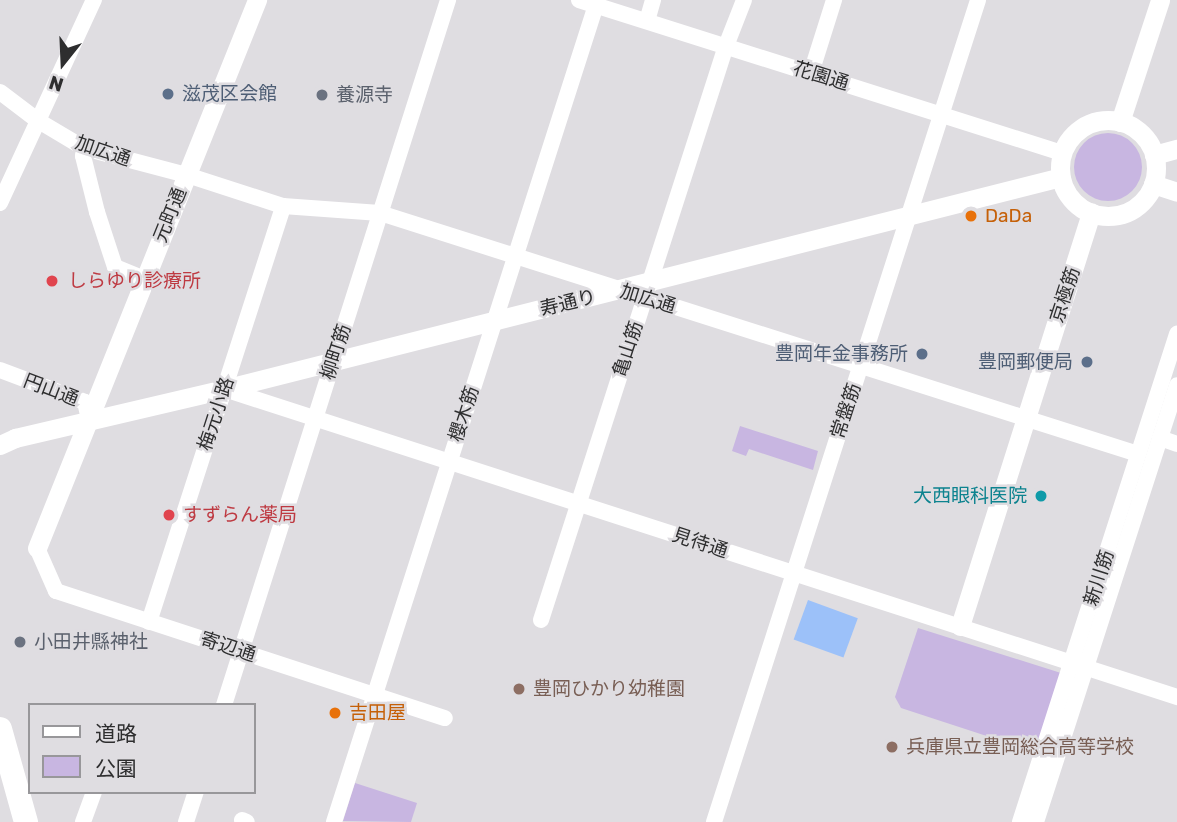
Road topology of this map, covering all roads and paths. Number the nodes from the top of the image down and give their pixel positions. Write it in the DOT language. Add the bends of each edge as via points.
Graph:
graph roads {
  1 [pos="94,0"];
  2 [pos="257,0"];
  3 [pos="448,0"];
  4 [pos="579,0"];
  5 [pos="653,0"];
  6 [pos="744,0"];
  7 [pos="834,0"];
  8 [pos="978,0"];
  9 [pos="1160,0"];
  10 [pos="596,5"];
  11 [pos="647,21"];
  12 [pos="726,46"];
  13 [pos="811,73"];
  14 [pos="0,92"];
  15 [pos="941,114"];
  16 [pos="37,120"];
  17 [pos="1120,122"];
  18 [pos="84,148"];
  19 [pos="1177,149"];
  20 [pos="1062,153"];
  21 [pos="1154,155"];
  22 [pos="187,175"];
  23 [pos="1061,177"];
  24 [pos="1153,184"];
  25 [pos="1177,192"];
  26 [pos="0,203"];
  27 [pos="283,206"];
  28 [pos="1091,212"];
  29 [pos="380,213"];
  30 [pos="908,215"];
  31 [pos="515,256"];
  32 [pos="144,279"];
  33 [pos="619,290"];
  34 [pos="648,290"];
  35 [pos="494,321"];
  36 [pos="1177,334"];
  37 [pos="334,360"];
  38 [pos="860,367"];
  39 [pos="0,370"];
  40 [pos="1177,385"];
  41 [pos="224,389"];
  42 [pos="315,418"];
  43 [pos="1026,418"];
  44 [pos="81,423"];
  45 [pos="1160,438"];
  46 [pos="5,440"];
  47 [pos="1177,444"];
  48 [pos="1138,454"];
  49 [pos="449,462"];
  50 [pos="578,504"];
  51 [pos="37,548"];
  52 [pos="794,574"];
  53 [pos="541,620"];
  54 [pos="149,622"];
  55 [pos="960,626"];
  56 [pos="241,651"];
  57 [pos="1079,665"];
  58 [pos="374,695"];
  59 [pos="1177,697"];
  60 [pos="225,703"];
  61 [pos="445,718"];
  62 [pos="0,729"];
  63 [pos="93,794"];
  64 [pos="195,794"];
  65 [pos="26,822"];
  66 [pos="83,822"];
  67 [pos="186,822"];
  68 [pos="334,822"];
  69 [pos="714,822"];
  70 [pos="1020,822"];
  71 [pos="1036,822"];
  1 -- 16 [label="street"];
  2 -- 22 [label="street, 元町通"];
  3 -- 29 [label="street, 柳町筋"];
  4 -- 10 [label="street, 花園通"];
  5 -- 11 [label="street"];
  6 -- 12 [label="street, 亀山筋"];
  7 -- 13 [label="street"];
  8 -- 15 [label="street, 常盤筋"];
  9 -- 17 [label="street"];
  10 -- 11 [label="street, 花園通"];
  10 -- 31 [label="street, 櫻木筋"];
  11 -- 12 [label="street, 花園通"];
  12 -- 13 [label="street, 花園通"];
  12 -- 34 [label="street, 亀山筋"];
  13 -- 15 [label="street, 花園通"];
  14 -- 16 [label="street, 加広通"];
  15 -- 20 [label="street, 花園通"];
  15 -- 30 [label="street, 常盤筋"];
  16 -- 18 [label="street, 加広通"];
  16 -- 26 [label="street"];
  17 -- 20 [label="street" via="1102,120 1085,126 1071,137"];
  17 -- 21 [label="street" via="1141,134"];
  18 -- 22 [label="street, 加広通"];
  18 -- 32 [label="street" via="94,201 115,267"];
  19 -- 21 [label="street"];
  20 -- 23 [label="street"];
  21 -- 24 [label="street"];
  22 -- 27 [label="street, 加広通"];
  22 -- 32 [label="street, 元町通"];
  23 -- 28 [label="street" via="1068,195"];
  23 -- 30 [label="street, 寿通り"];
  24 -- 25 [label="street"];
  24 -- 28 [label="street" via="1144,200 1128,211 1110,216"];
  27 -- 29 [label="street, 加広通"];
  27 -- 41 [label="street, 梅元小路"];
  28 -- 43 [label="street, 京極筋"];
  29 -- 31 [label="street, 加広通"];
  29 -- 37 [label="street, 柳町筋"];
  30 -- 34 [label="street, 寿通り"];
  30 -- 38 [label="street, 常盤筋"];
  31 -- 33 [label="street, 加広通"];
  31 -- 35 [label="street, 櫻木筋"];
  32 -- 44 [label="street, 元町通"];
  33 -- 34 [label="street, 寿通り"];
  33 -- 35 [label="street, 寿通り"];
  34 -- 38 [label="street, 加広通"];
  34 -- 50 [label="street, 亀山筋"];
  35 -- 37 [label="street, 寿通り"];
  35 -- 49 [label="street, 櫻木筋"];
  36 -- 48 [label="street, 新川筋"];
  37 -- 41 [label="street, 寿通り"];
  37 -- 42 [label="street, 柳町筋"];
  38 -- 43 [label="street, 加広通"];
  38 -- 52 [label="street, 常盤筋"];
  39 -- 44 [label="street, 円山通" via="85,402"];
  40 -- 45 [label="street, 新川筋"];
  41 -- 42 [label="street, 見待通"];
  41 -- 44 [label="street, 寿通り"];
  41 -- 54 [label="street, 梅元小路"];
  42 -- 49 [label="street, 見待通"];
  42 -- 56 [label="street, 柳町筋"];
  43 -- 48 [label="street, 加広通"];
  43 -- 55 [label="street, 京極筋"];
  44 -- 46 [label="street, 寿通り"];
  44 -- 51 [label="street, 元町通"];
  45 -- 47 [label="street"];
  45 -- 57 [label="street, 新川筋"];
  48 -- 57 [label="street, 新川筋"];
  49 -- 50 [label="street, 見待通"];
  49 -- 58 [label="street, 櫻木筋"];
  50 -- 52 [label="street, 見待通"];
  50 -- 53 [label="street, 亀山筋"];
  51 -- 54 [label="street, 寄辺通" via="55,591"];
  52 -- 55 [label="street, 見待通"];
  52 -- 69 [label="street, 常盤筋"];
  54 -- 56 [label="street, 寄辺通"];
  55 -- 57 [label="street, 見待通"];
  56 -- 58 [label="street, 寄辺通"];
  56 -- 60 [label="street, 柳町筋"];
  57 -- 59 [label="street, 見待通"];
  57 -- 70 [label="street, 新川筋"];
  57 -- 71 [label="street, 新川筋"];
  58 -- 61 [label="street, 寄辺通"];
  58 -- 68 [label="street, 櫻木筋"];
  62 -- 65 [label="main road"];
  63 -- 66 [label="street"];
  64 -- 67 [label="street"];
}
